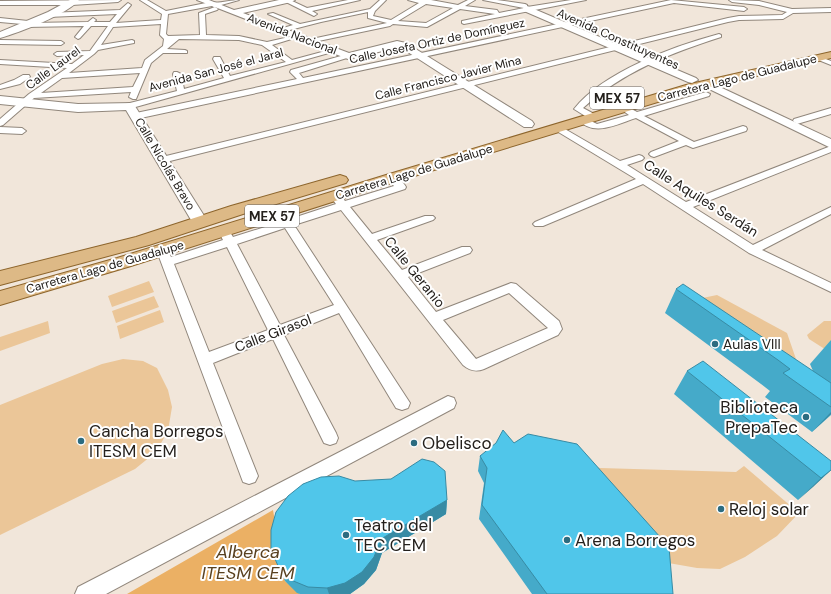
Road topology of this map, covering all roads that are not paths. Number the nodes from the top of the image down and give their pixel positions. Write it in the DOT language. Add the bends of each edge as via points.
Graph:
graph roads {
  1 [pos="118,0"];
  2 [pos="143,0"];
  3 [pos="202,0"];
  4 [pos="236,0"];
  5 [pos="290,0"];
  6 [pos="357,0"];
  7 [pos="383,0"];
  8 [pos="411,0"];
  9 [pos="472,0"];
  10 [pos="486,0"];
  11 [pos="583,0"];
  12 [pos="732,0"];
  13 [pos="26,1"];
  14 [pos="427,1"];
  15 [pos="676,1"];
  16 [pos="73,2"];
  17 [pos="0,3"];
  18 [pos="759,3"];
  19 [pos="215,5"];
  20 [pos="128,6"];
  21 [pos="458,6"];
  22 [pos="10,7"];
  23 [pos="33,9"];
  24 [pos="527,9"];
  25 [pos="0,10"];
  26 [pos="306,10"];
  27 [pos="372,10"];
  28 [pos="750,10"];
  29 [pos="792,11"];
  30 [pos="831,11"];
  31 [pos="48,12"];
  32 [pos="122,12"];
  33 [pos="235,12"];
  34 [pos="100,13"];
  35 [pos="507,13"];
  36 [pos="165,14"];
  37 [pos="271,14"];
  38 [pos="739,18"];
  39 [pos="325,19"];
  40 [pos="0,20"];
  41 [pos="394,22"];
  42 [pos="464,22"];
  43 [pos="26,24"];
  44 [pos="90,25"];
  45 [pos="112,25"];
  46 [pos="560,25"];
  47 [pos="300,26"];
  48 [pos="724,29"];
  49 [pos="155,30"];
  50 [pos="282,30"];
  51 [pos="0,35"];
  52 [pos="296,36"];
  53 [pos="78,37"];
  54 [pos="178,37"];
  55 [pos="203,37"];
  56 [pos="167,38"];
  57 [pos="309,41"];
  58 [pos="0,42"];
  59 [pos="132,42"];
  60 [pos="61,43"];
  61 [pos="265,45"];
  62 [pos="164,49"];
  63 [pos="614,49"];
  64 [pos="94,50"];
  65 [pos="334,50"];
  66 [pos="831,50"];
  67 [pos="185,52"];
  68 [pos="57,54"];
  69 [pos="831,55"];
  70 [pos="348,56"];
  71 [pos="421,56"];
  72 [pos="818,58"];
  73 [pos="217,59"];
  74 [pos="0,62"];
  75 [pos="291,62"];
  76 [pos="644,63"];
  77 [pos="831,63"];
  78 [pos="780,64"];
  79 [pos="73,66"];
  80 [pos="658,66"];
  81 [pos="144,70"];
  82 [pos="177,74"];
  83 [pos="60,76"];
  84 [pos="26,77"];
  85 [pos="228,79"];
  86 [pos="302,81"];
  87 [pos="687,81"];
  88 [pos="468,86"];
  89 [pos="710,86"];
  90 [pos="0,87"];
  91 [pos="137,89"];
  92 [pos="180,92"];
  93 [pos="29,99"];
  94 [pos="0,100"];
  95 [pos="623,108"];
  96 [pos="133,111"];
  97 [pos="831,111"];
  98 [pos="637,116"];
  99 [pos="586,119"];
  100 [pos="797,121"];
  101 [pos="0,123"];
  102 [pos="528,124"];
  103 [pos="743,129"];
  104 [pos="0,130"];
  105 [pos="22,131"];
  106 [pos="564,132"];
  107 [pos="831,138"];
  108 [pos="686,142"];
  109 [pos="831,144"];
  110 [pos="831,149"];
  111 [pos="654,154"];
  112 [pos="640,158"];
  113 [pos="162,160"];
  114 [pos="619,164"];
  115 [pos="643,180"];
  116 [pos="339,201"];
  117 [pos="686,206"];
  118 [pos="831,210"];
  119 [pos="242,217"];
  120 [pos="284,218"];
  121 [pos="429,218"];
  122 [pos="200,222"];
  123 [pos="539,224"];
  124 [pos="227,237"];
  125 [pos="370,239"];
  126 [pos="466,250"];
  127 [pos="753,250"];
  128 [pos="164,256"];
  129 [pos="400,276"];
  130 [pos="0,278"];
  131 [pos="831,288"];
  132 [pos="0,298"];
  133 [pos="342,307"];
  134 [pos="434,318"];
  135 [pos="276,332"];
  136 [pos="204,360"];
  137 [pos="402,403"];
  138 [pos="448,403"];
  139 [pos="330,438"];
  140 [pos="249,476"];
  141 [pos="85,594"];
  1 -- 16 [label="street"];
  2 -- 36 [label="street"];
  3 -- 19 [label="street, Avenida Nacional"];
  4 -- 19 [label="street"];
  5 -- 26 [label="street"];
  5 -- 33 [label="street"];
  6 -- 26 [label="street"];
  7 -- 27 [label="street"];
  8 -- 14 [label="street"];
  9 -- 21 [label="street"];
  10 -- 24 [label="street"];
  11 -- 24 [label="street"];
  12 -- 18 [label="street"];
  13 -- 16 [label="street"];
  13 -- 17 [label="street"];
  13 -- 22 [label="street"];
  14 -- 21 [label="street"];
  14 -- 41 [label="street"];
  15 -- 28 [label="street, Calle Josefa Ortiz de Domínguez"];
  15 -- 46 [label="street, Calle Josefa Ortiz de Domínguez"];
  16 -- 31 [label="street"];
  18 -- 28 [label="street"];
  18 -- 29 [label="street"];
  19 -- 33 [label="street, Avenida Nacional"];
  19 -- 36 [label="street"];
  19 -- 55 [label="street" via="202,14"];
  20 -- 32 [label="street, Calle Laurel"];
  21 -- 35 [label="street"];
  21 -- 41 [label="street" via="427,25"];
  22 -- 23 [label="street"];
  22 -- 25 [label="street"];
  24 -- 35 [label="street"];
  24 -- 46 [label="street, Avenida Constituyentes"];
  26 -- 39 [label="street"];
  27 -- 39 [label="street"];
  27 -- 41 [label="street" via="370,17"];
  28 -- 38 [label="street"];
  29 -- 30 [label="street"];
  29 -- 38 [label="street, Calle Francisco Javier Mina" via="783,18"];
  31 -- 34 [label="street"];
  31 -- 43 [label="street"];
  32 -- 34 [label="street"];
  32 -- 45 [label="street, Calle Laurel"];
  33 -- 50 [label="street, Avenida Nacional"];
  34 -- 44 [label="street"];
  35 -- 42 [label="street"];
  36 -- 45 [label="street"];
  36 -- 56 [label="street" via="163,35"];
  37 -- 47 [label="street"];
  38 -- 48 [label="street, Calle Francisco Javier Mina"];
  39 -- 47 [label="street"];
  40 -- 43 [label="street"];
  41 -- 57 [label="street"];
  43 -- 44 [label="street"];
  43 -- 51 [label="street"];
  44 -- 45 [label="street"];
  44 -- 53 [label="street"];
  45 -- 49 [label="street"];
  45 -- 64 [label="street, Calle Laurel"];
  46 -- 63 [label="street, Avenida Constituyentes"];
  46 -- 71 [label="street, Calle Josefa Ortiz de Domínguez"];
  47 -- 50 [label="street"];
  48 -- 63 [label="street, Calle Francisco Javier Mina"];
  48 -- 76 [label="street"];
  48 -- 80 [label="street" via="707,43"];
  50 -- 52 [label="street, Avenida Nacional"];
  52 -- 57 [label="street, Avenida Nacional"];
  52 -- 61 [label="street"];
  54 -- 55 [label="street"];
  54 -- 56 [label="street"];
  54 -- 62 [label="street"];
  55 -- 61 [label="street" via="249,40"];
  56 -- 62 [label="street"];
  57 -- 65 [label="street, Avenida Nacional"];
  58 -- 60 [label="street"];
  59 -- 64 [label="street"];
  61 -- 75 [label="street"];
  62 -- 67 [label="street"];
  62 -- 81 [label="street" via="148,62"];
  63 -- 76 [label="street, Avenida Constituyentes"];
  63 -- 88 [label="street, Calle Francisco Javier Mina"];
  64 -- 68 [label="street"];
  64 -- 79 [label="street, Calle Laurel"];
  65 -- 70 [label="street, Avenida Nacional"];
  65 -- 75 [label="street, Avenida San José el Jaral"];
  66 -- 78 [label="main road, Carretera Lago de Guadalupe / MEX 57"];
  69 -- 72 [label="main road, Carretera Lago de Guadalupe / MEX 57"];
  70 -- 71 [label="street, Avenida Nacional" via="400,44"];
  70 -- 86 [label="street" via="294,72"];
  71 -- 86 [label="street, Calle Josefa Ortiz de Domínguez"];
  71 -- 88 [label="street, Avenida Nacional"];
  72 -- 77 [label="street"];
  72 -- 78 [label="main road, Carretera Lago de Guadalupe / MEX 57"];
  73 -- 85 [label="street"];
  74 -- 79 [label="street"];
  75 -- 85 [label="street, Avenida San José el Jaral"];
  76 -- 80 [label="street, Avenida Constituyentes"];
  76 -- 87 [label="street, Avenida Constituyentes"];
  76 -- 99 [label="street" via="587,99"];
  78 -- 87 [label="main road, Carretera Lago de Guadalupe / MEX 57"];
  78 -- 89 [label="main road, Carretera Lago de Guadalupe / MEX 57"];
  79 -- 83 [label="street, Calle Laurel"];
  80 -- 87 [label="street, Avenida Constituyentes"];
  81 -- 83 [label="street"];
  81 -- 91 [label="street"];
  82 -- 92 [label="street"];
  83 -- 93 [label="street, Calle Laurel"];
  84 -- 90 [label="street"];
  85 -- 92 [label="street, Avenida San José el Jaral"];
  86 -- 96 [label="street, Calle Josefa Ortiz de Domínguez"];
  87 -- 99 [label="main road, Carretera Lago de Guadalupe / MEX 57"];
  88 -- 102 [label="street, Avenida Nacional"];
  88 -- 113 [label="street, Calle Francisco Javier Mina"];
  89 -- 95 [label="main road, Carretera Lago de Guadalupe / MEX 57"];
  89 -- 98 [label="street"];
  89 -- 100 [label="street"];
  89 -- 109 [label="street"];
  91 -- 93 [label="street"];
  91 -- 96 [label="street"];
  92 -- 96 [label="street, Avenida San José el Jaral"];
  93 -- 94 [label="street"];
  93 -- 96 [label="street" via="78,108"];
  93 -- 101 [label="street, Calle Laurel"];
  95 -- 98 [label="street"];
  95 -- 99 [label="main road, Carretera Lago de Guadalupe / MEX 57"];
  96 -- 113 [label="street, Calle Nicolás Bravo"];
  97 -- 100 [label="street"];
  98 -- 99 [label="street" via="598,128"];
  98 -- 108 [label="street"];
  99 -- 102 [label="main road, Carretera Lago de Guadalupe / MEX 57"];
  99 -- 106 [label="main road, Carretera Lago de Guadalupe / MEX 57"];
  100 -- 107 [label="street"];
  102 -- 119 [label="main road, Carretera Lago de Guadalupe / MEX 57"];
  103 -- 108 [label="street" via="694,145"];
  104 -- 105 [label="street"];
  106 -- 114 [label="street, Calle Aquiles Serdán"];
  106 -- 116 [label="main road, Carretera Lago de Guadalupe / MEX 57"];
  108 -- 111 [label="street"];
  110 -- 117 [label="street"];
  112 -- 114 [label="street"];
  113 -- 122 [label="street, Calle Nicolás Bravo"];
  114 -- 115 [label="street, Calle Aquiles Serdán"];
  115 -- 117 [label="street, Calle Aquiles Serdán"];
  115 -- 123 [label="street"];
  116 -- 120 [label="main road, Carretera Lago de Guadalupe / MEX 57"];
  116 -- 125 [label="street, Calle Geranio"];
  117 -- 127 [label="street, Calle Aquiles Serdán"];
  118 -- 127 [label="street"];
  119 -- 120 [label="main road, Carretera Lago de Guadalupe / MEX 57"];
  119 -- 122 [label="main road, Carretera Lago de Guadalupe / MEX 57"];
  119 -- 124 [label="main road, Carretera Lago de Guadalupe / MEX 57"];
  120 -- 124 [label="street"];
  120 -- 133 [label="street"];
  121 -- 125 [label="street"];
  122 -- 130 [label="main road, Carretera Lago de Guadalupe / MEX 57" via="142,241"];
  124 -- 128 [label="main road, Carretera Lago de Guadalupe / MEX 57"];
  124 -- 135 [label="street"];
  125 -- 129 [label="street, Calle Geranio"];
  126 -- 129 [label="street"];
  127 -- 131 [label="street, Calle Aquiles Serdán"];
  128 -- 132 [label="main road, Carretera Lago de Guadalupe / MEX 57"];
  128 -- 136 [label="street"];
  129 -- 134 [label="street, Calle Geranio"];
  133 -- 135 [label="street, Calle Girasol"];
  133 -- 137 [label="street"];
  134 -- 134 [label="street, Calle Geranio" via="473,365 479,365 555,328 511,287"];
  135 -- 136 [label="street, Calle Girasol"];
  135 -- 139 [label="street"];
  136 -- 140 [label="street"];
  138 -- 141 [label="street"];
}
